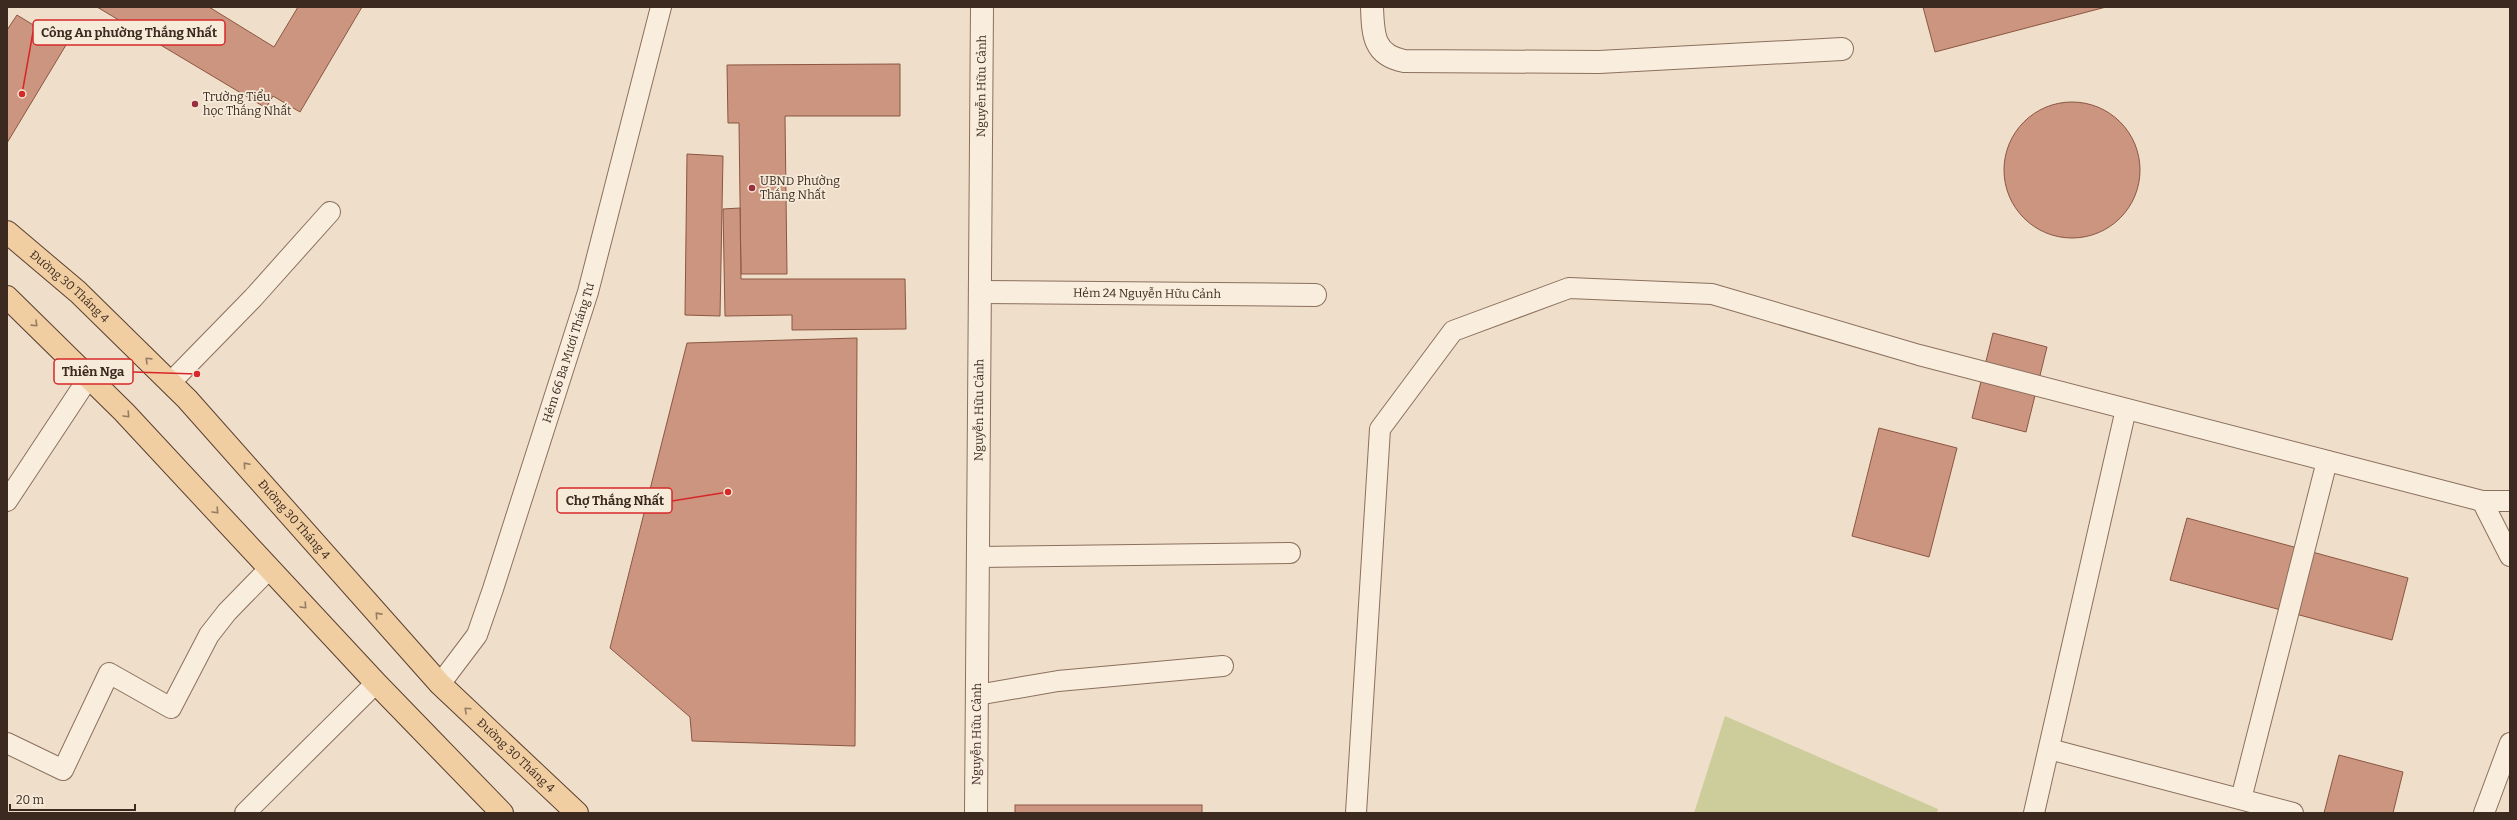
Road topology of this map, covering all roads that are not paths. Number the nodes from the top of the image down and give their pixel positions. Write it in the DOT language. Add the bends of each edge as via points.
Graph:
graph roads {
  1 [pos="661,7"];
  2 [pos="982,7"];
  3 [pos="1372,7"];
  4 [pos="1842,49"];
  5 [pos="330,212"];
  6 [pos="7,232"];
  7 [pos="980,292"];
  8 [pos="1315,295"];
  9 [pos="7,297"];
  10 [pos="89,377"];
  11 [pos="171,382"];
  12 [pos="2126,409"];
  13 [pos="2327,461"];
  14 [pos="2482,501"];
  15 [pos="2510,501"];
  16 [pos="7,502"];
  17 [pos="1290,553"];
  18 [pos="2510,556"];
  19 [pos="978,557"];
  20 [pos="269,569"];
  21 [pos="1223,666"];
  22 [pos="376,683"];
  23 [pos="440,684"];
  24 [pos="977,695"];
  25 [pos="7,743"];
  26 [pos="2510,743"];
  27 [pos="2049,749"];
  28 [pos="2241,799"];
  29 [pos="245,813"];
  30 [pos="502,813"];
  31 [pos="577,813"];
  32 [pos="976,813"];
  33 [pos="1356,813"];
  34 [pos="2034,813"];
  35 [pos="2293,813"];
  36 [pos="2484,813"];
  1 -- 23 [label="lane, Hẻm 66 Ba Mươi Tháng Tư" via="588,292 493,589 477,635"];
  2 -- 7 [label="street, Nguyễn Hữu Cảnh"];
  3 -- 4 [label="street" via="1374,36 1381,50 1389,58 1404,61 1599,62"];
  5 -- 11 [label="lane" via="253,298"];
  11 -- 6 [label="main road, Đường 30 Tháng 4, one-way" via="78,292"];
  7 -- 8 [label="street, Hẻm 24 Nguyễn Hữu Cảnh"];
  7 -- 19 [label="street, Nguyễn Hữu Cảnh"];
  9 -- 10 [label="main road, one-way"];
  10 -- 16 [label="lane"];
  10 -- 20 [label="main road, one-way"];
  23 -- 11 [label="main road, Đường 30 Tháng 4, one-way"];
  12 -- 13 [label="lane"];
  12 -- 27 [label="lane"];
  12 -- 33 [label="lane" via="1918,355 1712,294 1569,288 1453,331 1380,428"];
  13 -- 14 [label="lane"];
  13 -- 28 [label="lane"];
  14 -- 15 [label="lane"];
  14 -- 18 [label="lane"];
  17 -- 19 [label="lane"];
  19 -- 24 [label="street, Nguyễn Hữu Cảnh"];
  20 -- 22 [label="main road, one-way"];
  20 -- 25 [label="lane" via="227,612 209,635 171,708 109,673 63,770"];
  21 -- 24 [label="lane" via="1058,680"];
  22 -- 29 [label="lane"];
  22 -- 30 [label="main road"];
  31 -- 23 [label="main road, Đường 30 Tháng 4, one-way"];
  24 -- 32 [label="street, Nguyễn Hữu Cảnh"];
  26 -- 36 [label="lane"];
  27 -- 28 [label="lane"];
  27 -- 34 [label="lane"];
  28 -- 35 [label="lane"];
}
